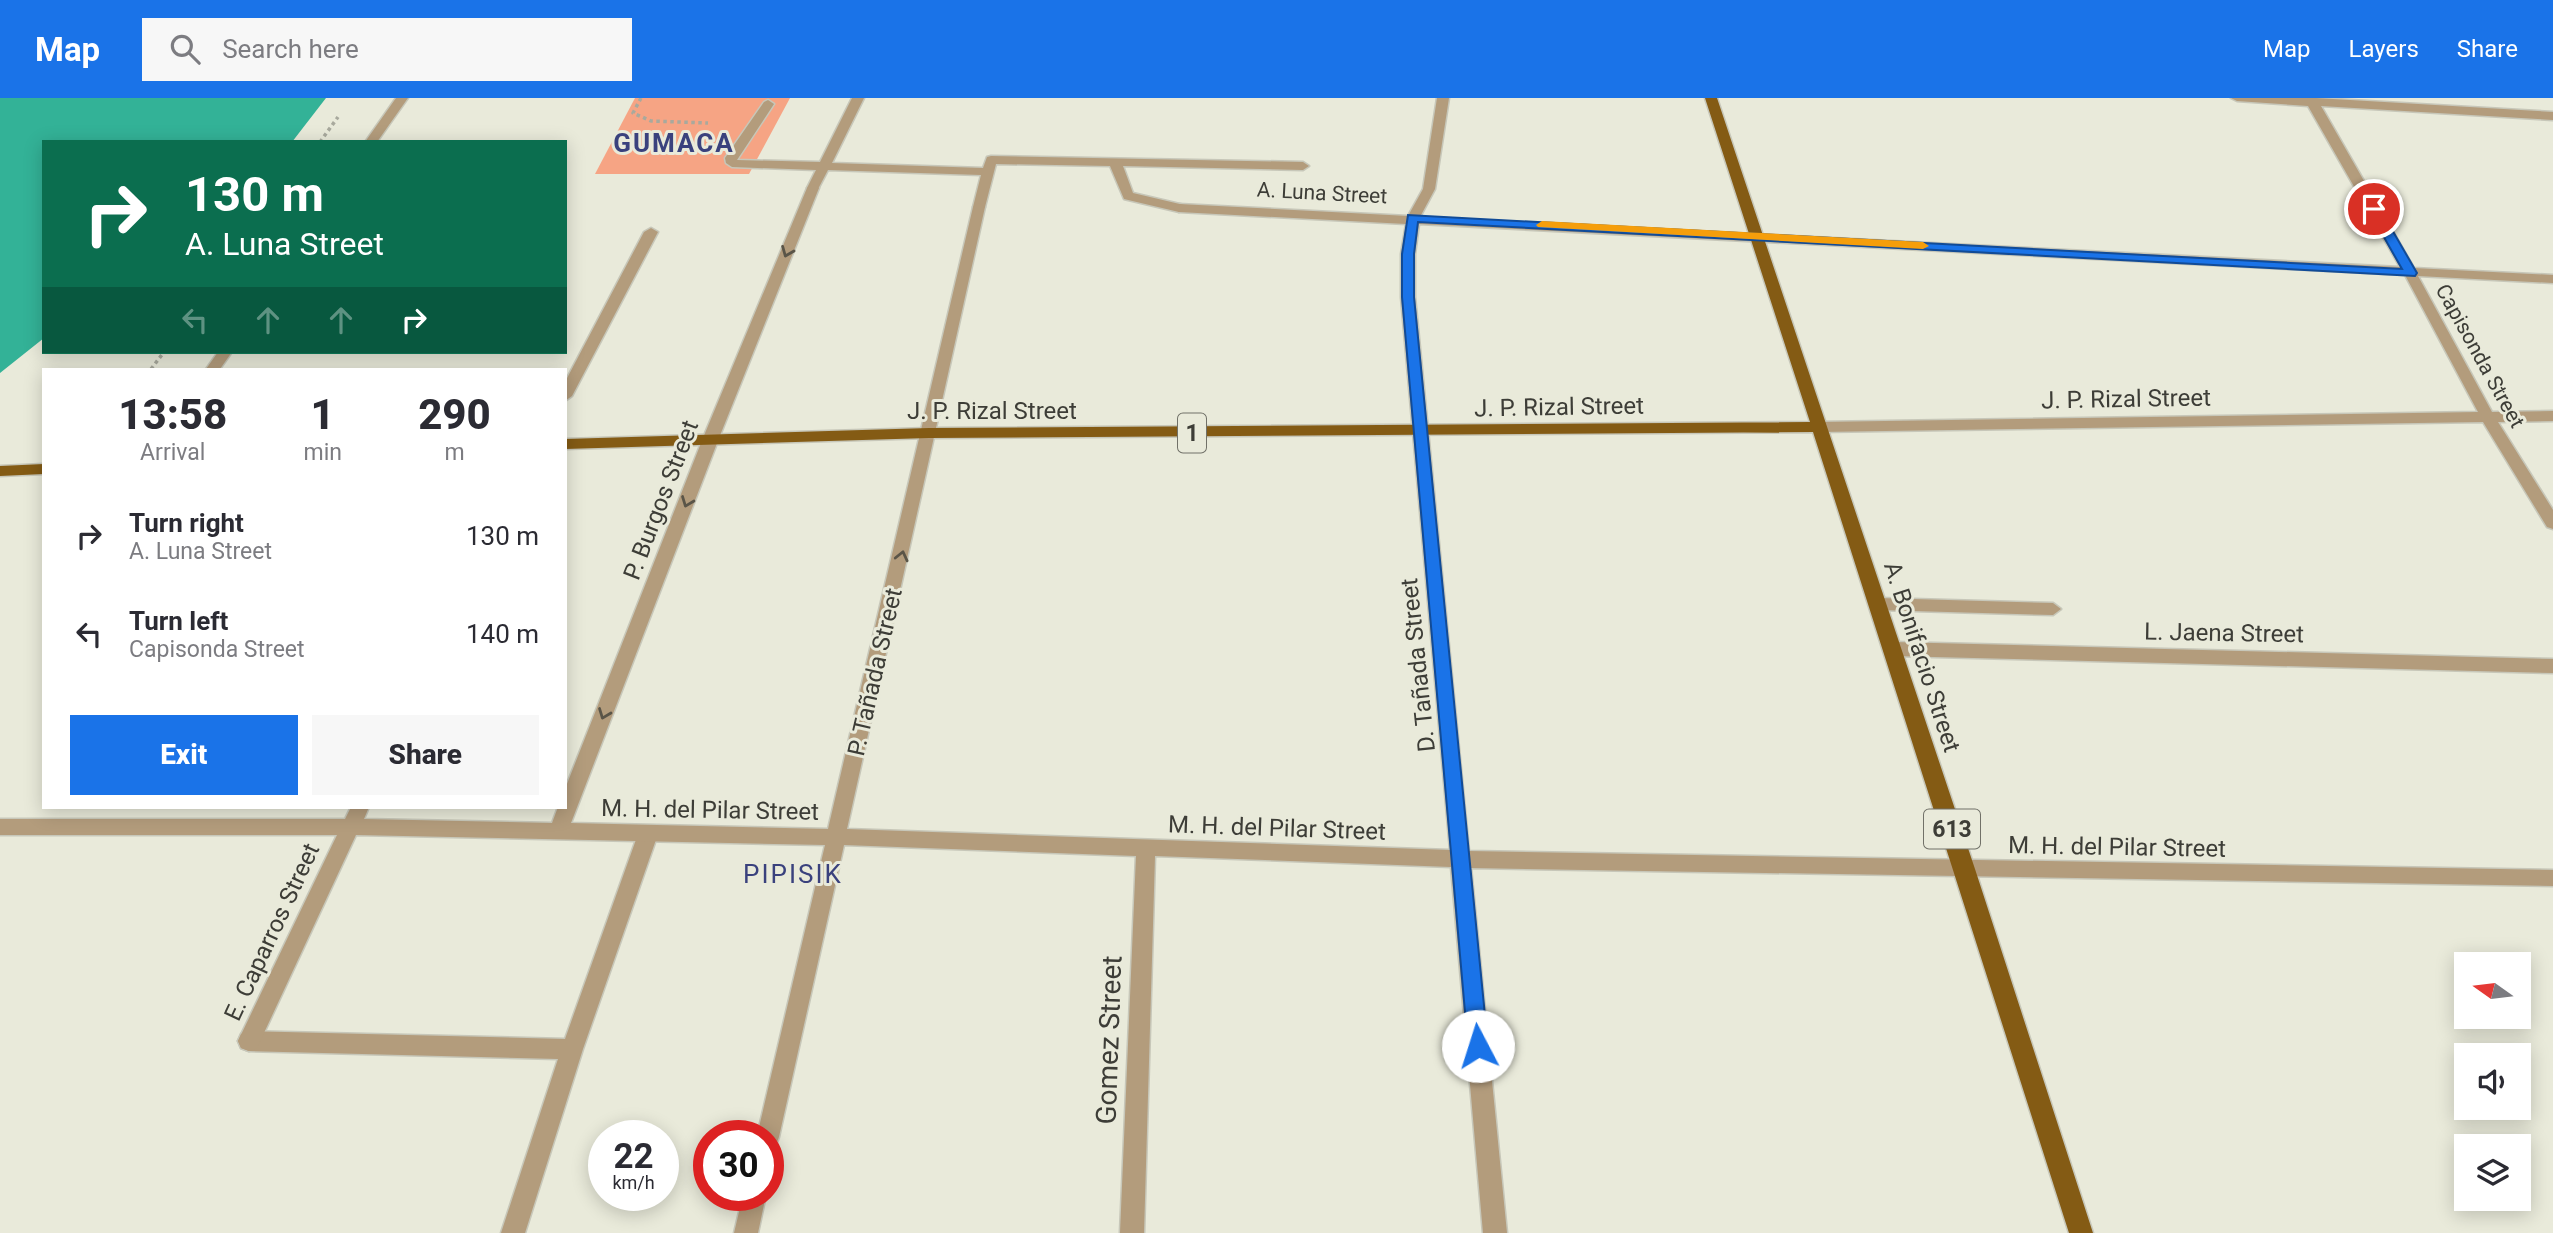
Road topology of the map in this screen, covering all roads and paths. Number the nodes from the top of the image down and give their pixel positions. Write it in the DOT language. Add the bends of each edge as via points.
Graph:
graph roads {
  1 [pos="402,98"];
  2 [pos="641,98"];
  3 [pos="858,98"];
  4 [pos="1443,98"];
  5 [pos="1711,98"];
  6 [pos="2237,98"];
  7 [pos="2311,100"];
  8 [pos="768,104"];
  9 [pos="2553,116"];
  10 [pos="713,123"];
  11 [pos="372,140"];
  12 [pos="1115,162"];
  13 [pos="1303,166"];
  14 [pos="822,167"];
  15 [pos="988,172"];
  16 [pos="1413,218"];
  17 [pos="651,232"];
  18 [pos="1756,236"];
  19 [pos="2410,273"];
  20 [pos="2553,279"];
  21 [pos="162,354"];
  22 [pos="152,368"];
  23 [pos="567,392"];
  24 [pos="2487,416"];
  25 [pos="2553,416"];
  26 [pos="1819,427"];
  27 [pos="1420,432"];
  28 [pos="929,433"];
  29 [pos="711,438"];
  30 [pos="567,444"];
  31 [pos="42,469"];
  32 [pos="0,471"];
  33 [pos="2553,523"];
  34 [pos="1879,604"];
  35 [pos="2053,609"];
  36 [pos="1894,649"];
  37 [pos="2553,666"];
  38 [pos="359,809"];
  39 [pos="567,809"];
  40 [pos="567,809"];
  41 [pos="0,827"];
  42 [pos="350,827"];
  43 [pos="558,832"];
  44 [pos="648,834"];
  45 [pos="838,837"];
  46 [pos="1146,849"];
  47 [pos="1461,859"];
  48 [pos="1965,869"];
  49 [pos="2553,878"];
  50 [pos="572,1049"];
  51 [pos="772,1120"];
  52 [pos="751,1211"];
  53 [pos="513,1233"];
  54 [pos="746,1233"];
  55 [pos="1132,1233"];
  56 [pos="1495,1233"];
  57 [pos="2081,1233"];
  1 -- 11 [label="street"];
  2 -- 10 [label="path" via="633,113 651,121"];
  3 -- 14 [label="street, P. Burgos Street"];
  4 -- 16 [label="street, D. Tañada Street" via="1429,190"];
  5 -- 18 [label="main road, A. Bonifacio Street"];
  6 -- 7 [label="street"];
  7 -- 9 [label="street"];
  7 -- 19 [label="street, Capisonda Street"];
  8 -- 14 [label="street" via="731,158 733,163"];
  12 -- 13 [label="street"];
  12 -- 15 [label="street" via="991,160"];
  12 -- 16 [label="street, A. Luna Street" via="1128,196 1179,208"];
  14 -- 15 [label="street"];
  14 -- 29 [label="street, P. Burgos Street, one-way"];
  15 -- 28 [label="street, P. Tañada Street"];
  16 -- 18 [label="street, A. Luna Street"];
  16 -- 27 [label="street, D. Tañada Street" via="1408,297"];
  17 -- 23 [label="street"];
  18 -- 19 [label="street, A. Luna Street"];
  18 -- 26 [label="main road, A. Bonifacio Street"];
  19 -- 20 [label="street, A. Luna Street"];
  19 -- 24 [label="street, Capisonda Street"];
  21 -- 22 [label="path"];
  24 -- 25 [label="street, J. P. Rizal Street"];
  24 -- 26 [label="street, J. P. Rizal Street"];
  24 -- 33 [label="street, Capisonda Street"];
  26 -- 27 [label="main road, J. P. Rizal Street / 1"];
  26 -- 34 [label="main road, A. Bonifacio Street / 613"];
  27 -- 28 [label="main road, J. P. Rizal Street / 1"];
  27 -- 47 [label="street, D. Tañada Street"];
  28 -- 29 [label="main road, J. P. Rizal Street / 1"];
  45 -- 28 [label="street, P. Tañada Street, one-way"];
  29 -- 30 [label="main road, J. P. Rizal Street / 1"];
  29 -- 39 [label="street, P. Burgos Street, one-way"];
  31 -- 32 [label="main road"];
  34 -- 35 [label="street"];
  34 -- 36 [label="main road, A. Bonifacio Street / 613"];
  36 -- 37 [label="street, L. Jaena Street"];
  36 -- 48 [label="main road, A. Bonifacio Street / 613"];
  38 -- 42 [label="street, E. Caparros Street"];
  40 -- 43 [label="street, P. Burgos Street, one-way"];
  41 -- 42 [label="street, M. H. del Pilar Street"];
  42 -- 43 [label="street, M. H. del Pilar Street"];
  42 -- 50 [label="street, E. Caparros Street" via="249,1041"];
  43 -- 44 [label="street, M. H. del Pilar Street"];
  44 -- 45 [label="street, M. H. del Pilar Street"];
  44 -- 50 [label="street"];
  45 -- 46 [label="street, M. H. del Pilar Street"];
  45 -- 51 [label="street, P. Tañada Street"];
  46 -- 47 [label="street, M. H. del Pilar Street"];
  46 -- 55 [label="street, Gomez Street"];
  47 -- 48 [label="street, M. H. del Pilar Street"];
  47 -- 56 [label="street, D. Tañada Street"];
  48 -- 49 [label="street, M. H. del Pilar Street"];
  48 -- 57 [label="main road, A. Bonifacio Street / 613"];
  50 -- 53 [label="street"];
  52 -- 54 [label="street"];
}
